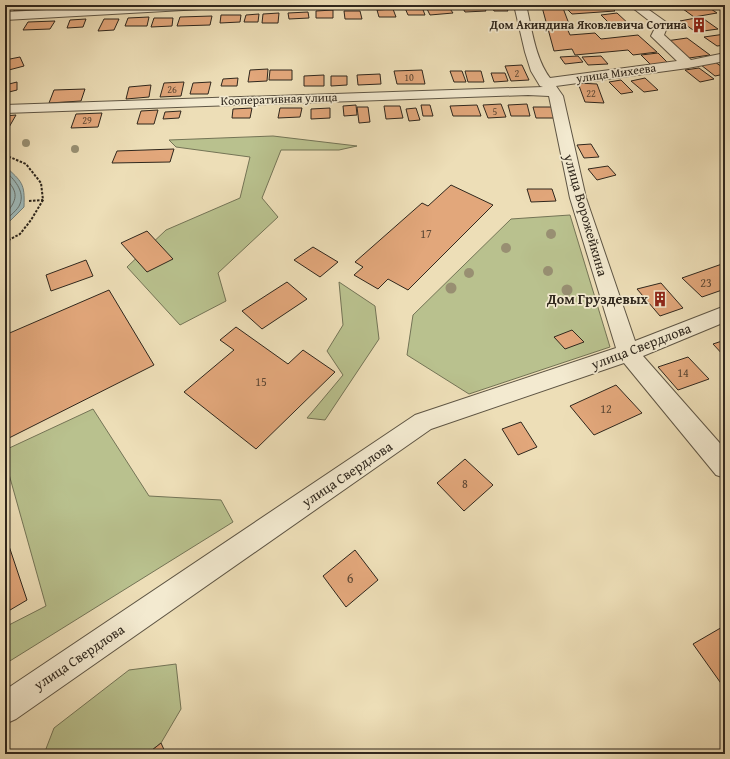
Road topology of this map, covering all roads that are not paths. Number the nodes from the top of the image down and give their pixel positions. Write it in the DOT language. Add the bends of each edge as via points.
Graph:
graph roads {
  1 [pos="219,5"];
  2 [pos="520,5"];
  3 [pos="635,5"];
  4 [pos="5,16"];
  5 [pos="725,57"];
  6 [pos="688,64"];
  7 [pos="549,88"];
  8 [pos="5,109"];
  9 [pos="725,314"];
  10 [pos="628,352"];
  11 [pos="725,467"];
  12 [pos="5,708"];
  1 -- 4 [label="street"];
  2 -- 7 [label="street, улица Ворожейкина" via="530,52"];
  3 -- 6 [label="street, улица Михеева" via="662,25 657,36"];
  5 -- 6 [label="street, улица Михеева"];
  6 -- 7 [label="street, улица Михеева"];
  7 -- 8 [label="street, Кооперативная улица"];
  7 -- 10 [label="street, улица Ворожейкина" via="556,96 578,198"];
  9 -- 10 [label="street, улица Свердлова"];
  10 -- 11 [label="street, улица Ворожейкина"];
  10 -- 12 [label="street, улица Свердлова" via="423,422"];
}
